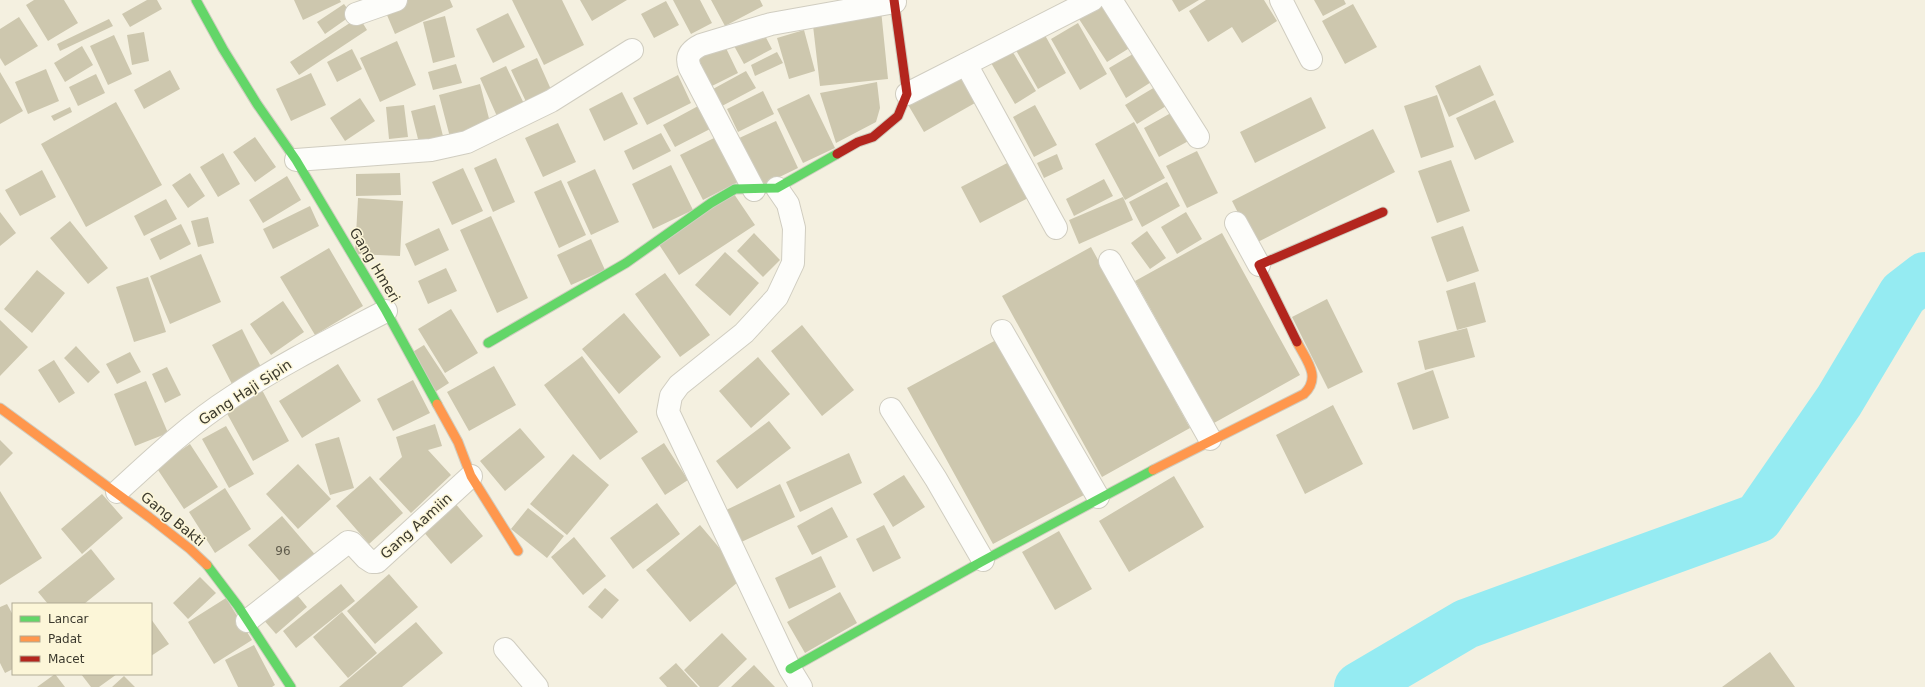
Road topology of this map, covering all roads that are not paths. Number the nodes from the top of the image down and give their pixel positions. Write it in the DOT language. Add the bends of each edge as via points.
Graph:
graph roads {
  1 [pos="196,0"];
  2 [pos="396,0"];
  3 [pos="1092,0"];
  4 [pos="1111,0"];
  5 [pos="1281,0"];
  6 [pos="894,1"];
  7 [pos="356,14"];
  8 [pos="632,50"];
  9 [pos="1311,59"];
  10 [pos="966,64"];
  11 [pos="907,94"];
  12 [pos="1198,137"];
  13 [pos="296,160"];
  14 [pos="777,188"];
  15 [pos="754,190"];
  16 [pos="1383,212"];
  17 [pos="1236,223"];
  18 [pos="1056,228"];
  19 [pos="1110,261"];
  20 [pos="1259,265"];
  21 [pos="386,311"];
  22 [pos="1002,331"];
  23 [pos="488,343"];
  24 [pos="0,408"];
  25 [pos="891,409"];
  26 [pos="1210,439"];
  27 [pos="471,476"];
  28 [pos="117,492"];
  29 [pos="1098,497"];
  30 [pos="518,551"];
  31 [pos="982,560"];
  32 [pos="247,621"];
  33 [pos="505,649"];
  34 [pos="796,678"];
  35 [pos="291,687"];
  36 [pos="537,687"];
  1 -- 13 [label="street, Gang Hmeri" via="223,49"];
  2 -- 7 [label="street"];
  3 -- 10 [label="street"];
  4 -- 12 [label="street"];
  5 -- 9 [label="street"];
  6 -- 11 [label="street"];
  6 -- 15 [label="street" via="771,24 700,45 691,51 688,60 690,68"];
  8 -- 13 [label="street" via="551,101 467,142 431,150"];
  10 -- 11 [label="street"];
  10 -- 18 [label="street"];
  11 -- 14 [label="street" via="898,116 873,137 858,142"];
  13 -- 21 [label="street, Gang Hmeri"];
  14 -- 15 [label="street"];
  14 -- 34 [label="street" via="788,204 794,228 793,263 777,298 744,333 679,385 671,396 668,412"];
  15 -- 23 [label="street" via="735,189 626,263"];
  16 -- 20 [label="street"];
  17 -- 20 [label="street"];
  19 -- 26 [label="street"];
  20 -- 26 [label="street" via="1313,374 1314,382 1304,394"];
  21 -- 27 [label="street, Gang Hmeri" via="458,442"];
  21 -- 28 [label="street, Gang Haji Sipin" via="272,371 230,398 173,440"];
  22 -- 29 [label="street"];
  24 -- 28 [label="street, Gang Bakti" via="28,431"];
  25 -- 31 [label="street" via="936,479"];
  26 -- 29 [label="street"];
  27 -- 30 [label="street, Gang Hmeri"];
  27 -- 32 [label="street, Gang Aamiin" via="377,562 369,560 348,542"];
  28 -- 32 [label="street, Gang Bakti" via="202,561 223,584"];
  29 -- 31 [label="street"];
  31 -- 34 [label="street"];
  32 -- 35 [label="street, Gang Bakti"];
  33 -- 36 [label="street"];
}
